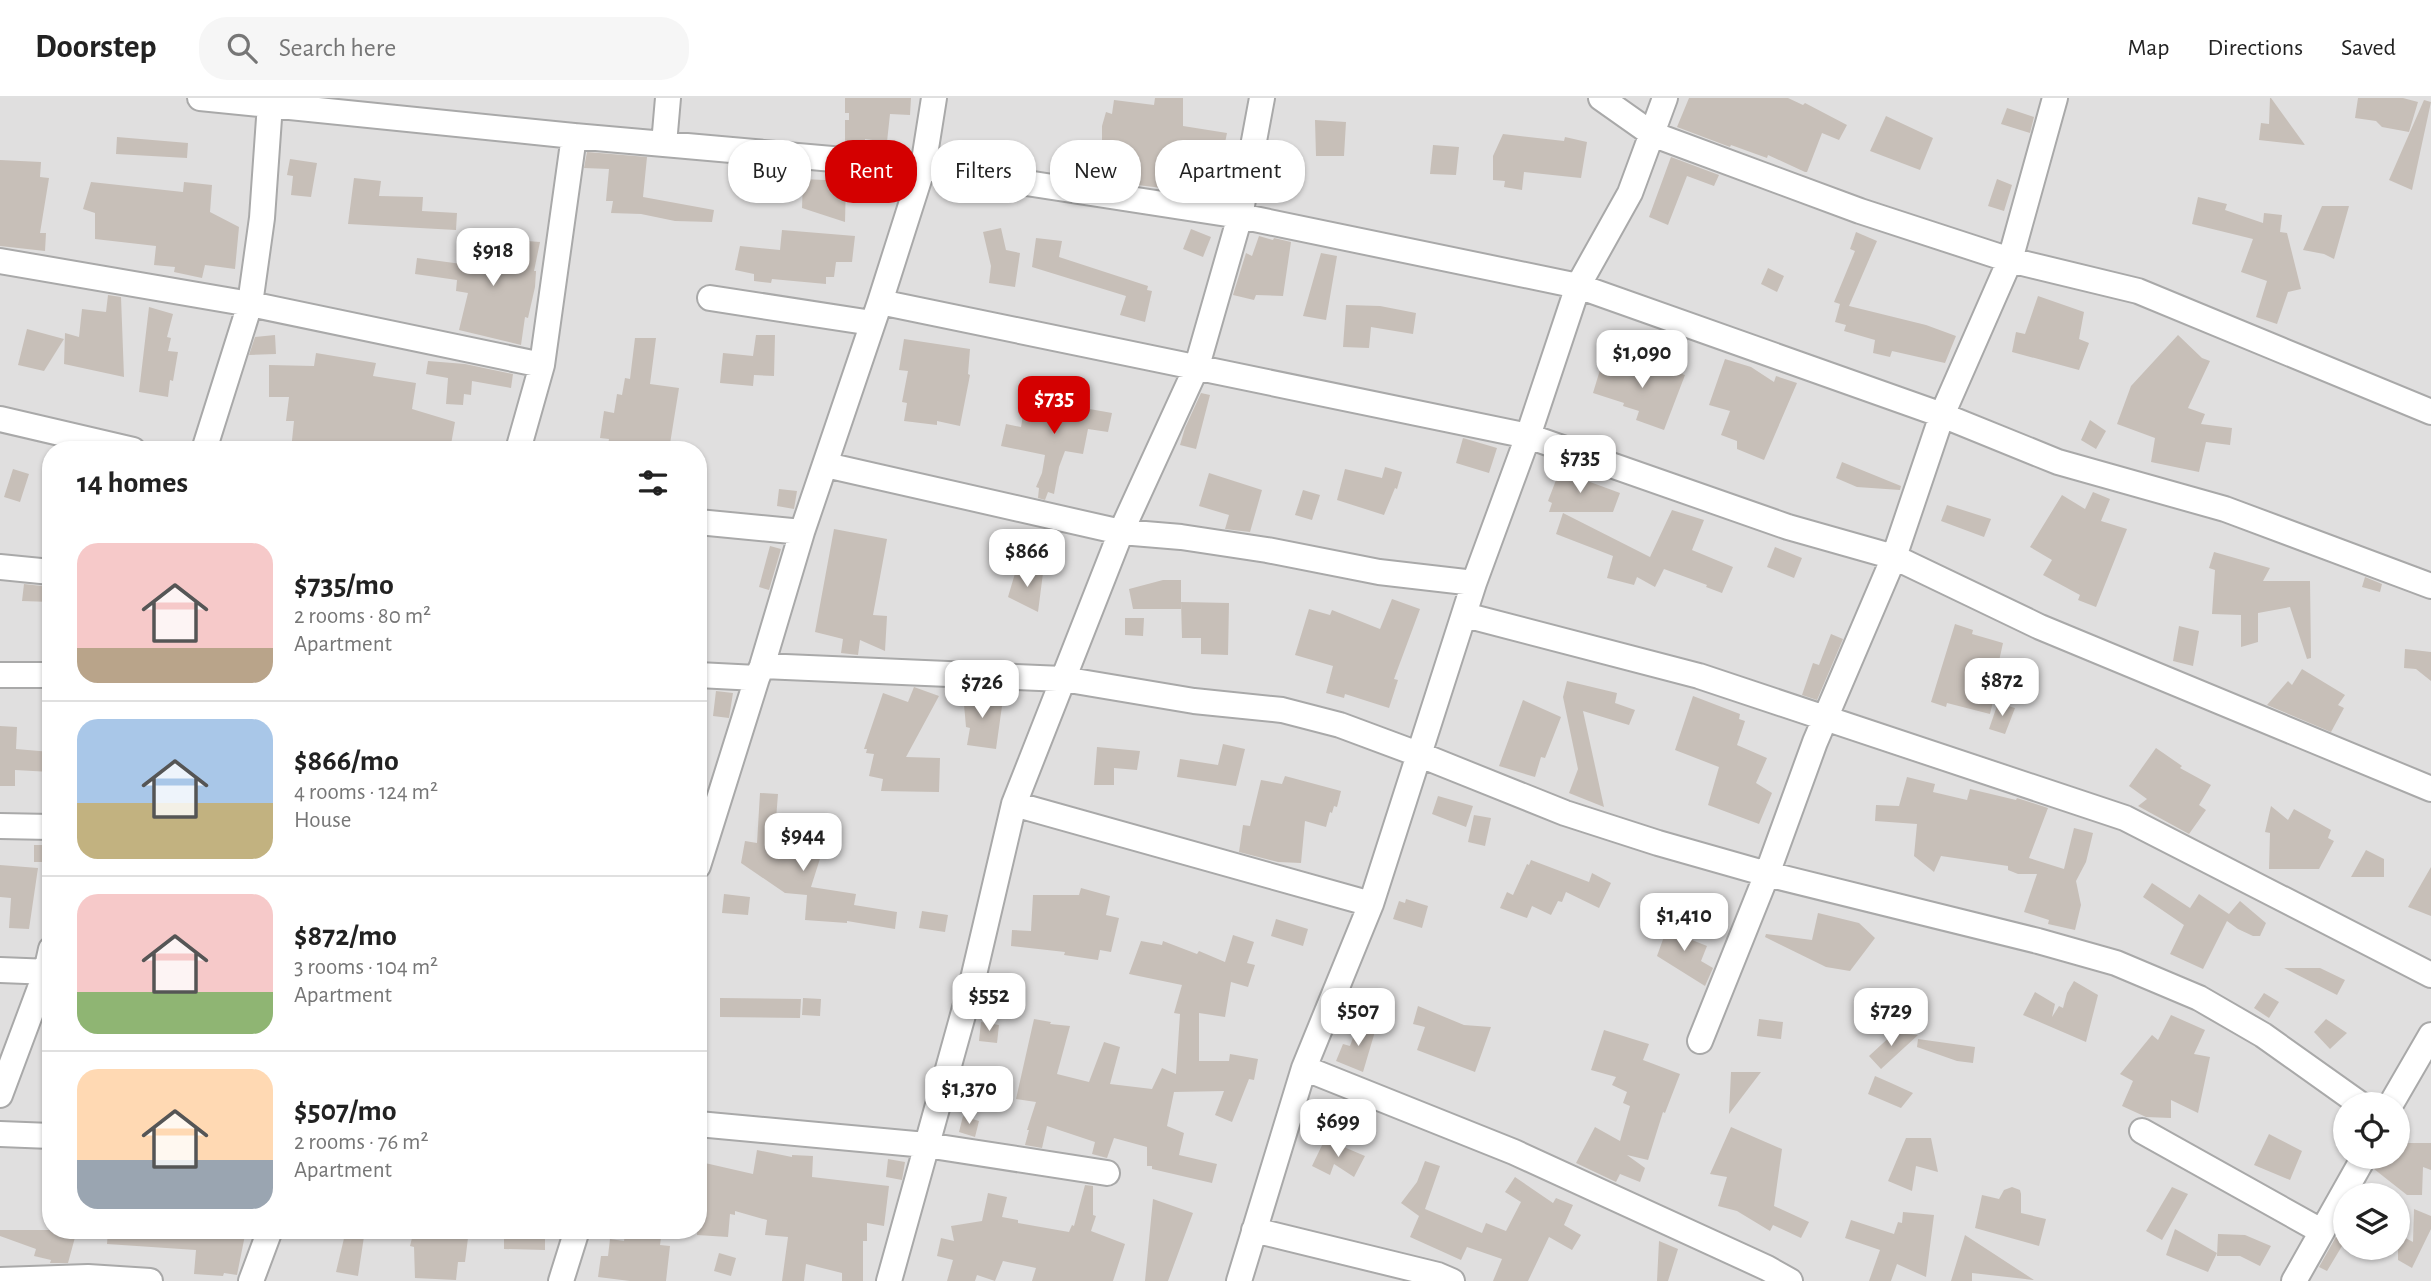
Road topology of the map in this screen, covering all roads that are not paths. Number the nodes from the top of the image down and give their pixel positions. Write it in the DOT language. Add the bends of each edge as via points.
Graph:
graph roads {
  1 [pos="200,98"];
  2 [pos="668,98"];
  3 [pos="934,98"];
  4 [pos="1262,98"];
  5 [pos="1601,98"];
  6 [pos="1665,98"];
  7 [pos="2055,98"];
  8 [pos="270,104"];
  9 [pos="1652,134"];
  10 [pos="574,136"];
  11 [pos="664,144"];
  12 [pos="923,167"];
  13 [pos="1240,216"];
  14 [pos="2010,260"];
  15 [pos="0,261"];
  16 [pos="1578,286"];
  17 [pos="710,298"];
  18 [pos="250,304"];
  19 [pos="876,313"];
  20 [pos="542,365"];
  21 [pos="1197,366"];
  22 [pos="2431,412"];
  23 [pos="1942,415"];
  24 [pos="0,419"];
  25 [pos="1528,436"];
  26 [pos="94,441"];
  27 [pos="207,441"];
  28 [pos="521,441"];
  29 [pos="826,465"];
  30 [pos="707,523"];
  31 [pos="802,532"];
  32 [pos="1121,532"];
  33 [pos="1894,557"];
  34 [pos="0,567"];
  35 [pos="42,571"];
  36 [pos="1474,583"];
  37 [pos="2431,586"];
  38 [pos="1465,615"];
  39 [pos="760,672"];
  40 [pos="0,675"];
  41 [pos="42,675"];
  42 [pos="707,675"];
  43 [pos="1063,678"];
  44 [pos="1825,719"];
  45 [pos="1418,754"];
  46 [pos="2431,789"];
  47 [pos="1014,804"];
  48 [pos="0,826"];
  49 [pos="42,827"];
  50 [pos="707,828"];
  51 [pos="1767,874"];
  52 [pos="1371,904"];
  53 [pos="42,965"];
  54 [pos="0,970"];
  55 [pos="2431,975"];
  56 [pos="42,983"];
  57 [pos="2431,1035"];
  58 [pos="1700,1041"];
  59 [pos="1304,1068"];
  60 [pos="2343,1092"];
  61 [pos="2399,1092"];
  62 [pos="0,1095"];
  63 [pos="707,1125"];
  64 [pos="2141,1132"];
  65 [pos="0,1134"];
  66 [pos="42,1136"];
  67 [pos="926,1145"];
  68 [pos="2356,1169"];
  69 [pos="2356,1169"];
  70 [pos="1107,1173"];
  71 [pos="1254,1230"];
  72 [pos="2321,1231"];
  73 [pos="267,1239"];
  74 [pos="574,1239"];
  75 [pos="1764,1275"];
  76 [pos="1442,1279"];
  77 [pos="0,1280"];
  78 [pos="150,1281"];
  79 [pos="251,1281"];
  80 [pos="561,1281"];
  81 [pos="889,1281"];
  82 [pos="1239,1281"];
  83 [pos="1790,1281"];
  84 [pos="2294,1281"];
  1 -- 8 [label="street"];
  2 -- 11 [label="street"];
  3 -- 12 [label="street"];
  4 -- 13 [label="street"];
  5 -- 9 [label="street"];
  6 -- 9 [label="street"];
  7 -- 14 [label="street"];
  8 -- 10 [label="street"];
  8 -- 18 [label="street"];
  9 -- 14 [label="street" via="1860,211"];
  9 -- 16 [label="street" via="1630,193"];
  10 -- 11 [label="street"];
  10 -- 20 [label="street"];
  11 -- 12 [label="street"];
  12 -- 13 [label="street"];
  12 -- 19 [label="street"];
  13 -- 16 [label="street"];
  13 -- 21 [label="street"];
  14 -- 22 [label="street" via="2138,291"];
  14 -- 23 [label="street"];
  15 -- 18 [label="street"];
  16 -- 23 [label="street"];
  16 -- 25 [label="street"];
  17 -- 19 [label="street"];
  18 -- 20 [label="street"];
  18 -- 27 [label="street"];
  19 -- 21 [label="street"];
  19 -- 29 [label="street"];
  20 -- 28 [label="street"];
  21 -- 25 [label="street"];
  21 -- 32 [label="street"];
  23 -- 33 [label="street"];
  23 -- 37 [label="street" via="2058,462 2225,509"];
  24 -- 26 [label="street"];
  25 -- 33 [label="street" via="1787,527"];
  25 -- 36 [label="street"];
  29 -- 31 [label="street"];
  29 -- 32 [label="street"];
  30 -- 31 [label="street"];
  31 -- 39 [label="street"];
  32 -- 36 [label="street" via="1181,537 1379,572"];
  32 -- 43 [label="street"];
  33 -- 44 [label="street"];
  33 -- 46 [label="street" via="2040,627"];
  34 -- 35 [label="street"];
  36 -- 38 [label="street"];
  38 -- 44 [label="street" via="1699,676"];
  38 -- 45 [label="street"];
  39 -- 42 [label="street"];
  39 -- 43 [label="street"];
  39 -- 50 [label="street"];
  40 -- 41 [label="street"];
  43 -- 45 [label="street" via="1194,701 1282,710 1340,725"];
  43 -- 47 [label="street"];
  44 -- 51 [label="street"];
  44 -- 55 [label="street" via="2124,818"];
  45 -- 51 [label="street" via="1565,813"];
  45 -- 52 [label="street"];
  47 -- 52 [label="street"];
  47 -- 67 [label="street" via="974,979"];
  48 -- 49 [label="street"];
  51 -- 58 [label="street"];
  51 -- 60 [label="street" via="2116,963 2199,998 2263,1035"];
  52 -- 59 [label="street"];
  53 -- 54 [label="street"];
  56 -- 62 [label="street"];
  57 -- 61 [label="street"];
  59 -- 71 [label="street"];
  59 -- 75 [label="street" via="1514,1152"];
  63 -- 67 [label="street"];
  64 -- 72 [label="street"];
  65 -- 66 [label="street"];
  67 -- 70 [label="street"];
  67 -- 81 [label="street"];
  68 -- 72 [label="street"];
  69 -- 84 [label="street"];
  71 -- 76 [label="street"];
  71 -- 82 [label="street"];
  72 -- 84 [label="street"];
  73 -- 79 [label="street"];
  74 -- 80 [label="street"];
  75 -- 83 [label="street"];
  77 -- 78 [label="street" via="88,1277"];
}
